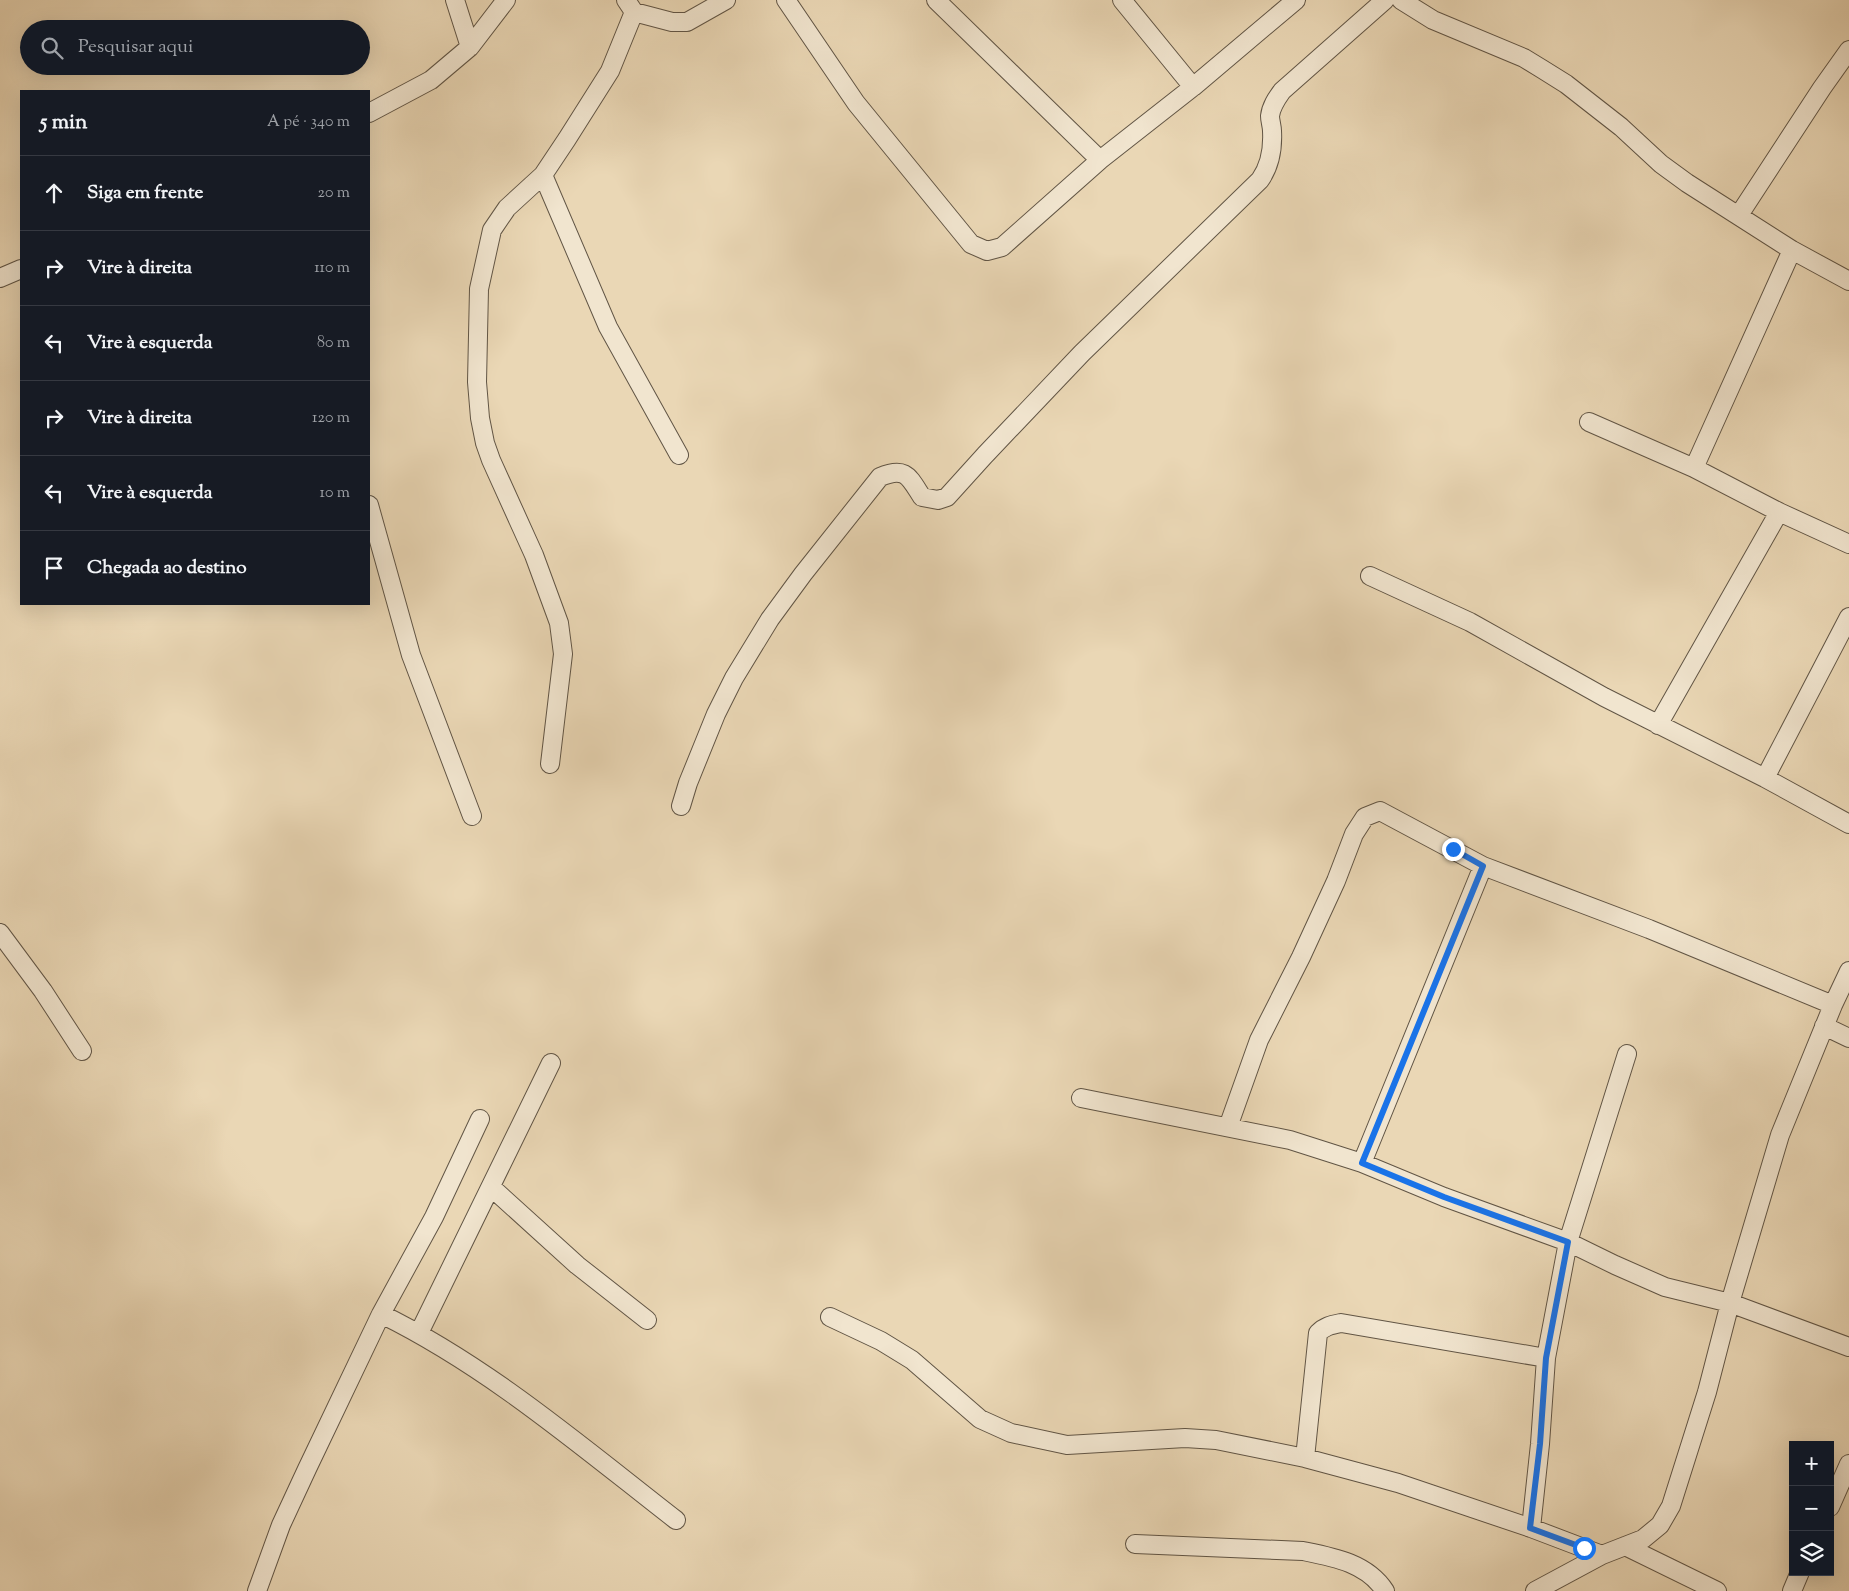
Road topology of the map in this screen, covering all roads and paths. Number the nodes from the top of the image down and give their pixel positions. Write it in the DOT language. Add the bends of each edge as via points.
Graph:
graph roads {
  1 [pos="455,0"];
  2 [pos="506,0"];
  3 [pos="726,0"];
  4 [pos="786,0"];
  5 [pos="936,0"];
  6 [pos="1122,0"];
  7 [pos="1296,0"];
  8 [pos="1385,0"];
  9 [pos="1402,0"];
  10 [pos="630,6"];
  11 [pos="470,46"];
  12 [pos="1849,50"];
  13 [pos="1192,88"];
  14 [pos="370,112"];
  15 [pos="1100,160"];
  16 [pos="543,175"];
  17 [pos="1738,215"];
  18 [pos="1792,250"];
  19 [pos="20,269"];
  20 [pos="0,278"];
  21 [pos="1849,281"];
  22 [pos="1589,422"];
  23 [pos="679,455"];
  24 [pos="1694,468"];
  25 [pos="370,509"];
  26 [pos="1779,512"];
  27 [pos="1849,544"];
  28 [pos="1370,576"];
  29 [pos="1849,617"];
  30 [pos="1658,725"];
  31 [pos="550,764"];
  32 [pos="1765,778"];
  33 [pos="681,806"];
  34 [pos="472,816"];
  35 [pos="1849,824"];
  36 [pos="1483,866"];
  37 [pos="0,933"];
  38 [pos="1849,971"];
  39 [pos="1833,1004"];
  40 [pos="1824,1026"];
  41 [pos="1849,1038"];
  42 [pos="82,1051"];
  43 [pos="1627,1054"];
  44 [pos="551,1063"];
  45 [pos="1081,1098"];
  46 [pos="480,1119"];
  47 [pos="1228,1127"];
  48 [pos="1362,1163"];
  49 [pos="492,1187"];
  50 [pos="1568,1242"];
  51 [pos="1730,1303"];
  52 [pos="381,1314"];
  53 [pos="830,1317"];
  54 [pos="648,1320"];
  55 [pos="418,1333"];
  56 [pos="1849,1347"];
  57 [pos="1546,1358"];
  58 [pos="1304,1458"];
  59 [pos="1849,1464"];
  60 [pos="1834,1498"];
  61 [pos="676,1520"];
  62 [pos="1530,1528"];
  63 [pos="1135,1544"];
  64 [pos="1625,1546"];
  65 [pos="1602,1555"];
  66 [pos="1798,1576"];
  67 [pos="1695,1586"];
  68 [pos="256,1591"];
  69 [pos="1385,1591"];
  70 [pos="1535,1591"];
  71 [pos="1718,1591"];
  72 [pos="1792,1591"];
  1 -- 11 [label="street"];
  2 -- 11 [label="street"];
  3 -- 10 [label="street" via="687,22 672,22"];
  4 -- 15 [label="street" via="856,103 971,244 987,251 1002,247"];
  5 -- 15 [label="street"];
  6 -- 13 [label="street"];
  7 -- 13 [label="street"];
  8 -- 33 [label="street" via="1282,91 1270,114 1271,158 1260,180 1082,353 947,497 938,500 922,497 905,474 894,471 880,477 803,574 734,678 716,714"];
  9 -- 17 [label="street" via="1433,20 1524,58 1558,79 1686,183"];
  10 -- 16 [label="street" via="610,71"];
  11 -- 14 [label="street" via="431,80"];
  12 -- 17 [label="street"];
  13 -- 15 [label="street"];
  16 -- 23 [label="street" via="608,327"];
  16 -- 31 [label="street" via="507,208 492,230 479,289 478,382 485,444 534,555 559,624 563,654"];
  17 -- 18 [label="street"];
  18 -- 21 [label="street"];
  18 -- 24 [label="street"];
  19 -- 20 [label="street"];
  22 -- 24 [label="street"];
  24 -- 26 [label="street"];
  25 -- 34 [label="street" via="411,655"];
  26 -- 27 [label="street"];
  26 -- 30 [label="street"];
  28 -- 30 [label="street" via="1470,622"];
  29 -- 32 [label="street"];
  30 -- 32 [label="street"];
  32 -- 35 [label="street"];
  36 -- 39 [label="street"];
  36 -- 47 [label="street" via="1380,811 1365,817 1354,834 1302,957 1259,1040"];
  36 -- 48 [label="street"];
  37 -- 42 [label="street"];
  38 -- 39 [label="street"];
  39 -- 40 [label="street"];
  40 -- 41 [label="street"];
  40 -- 51 [label="street" via="1780,1135"];
  43 -- 50 [label="street"];
  44 -- 49 [label="street"];
  45 -- 47 [label="street"];
  46 -- 52 [label="street" via="434,1217"];
  47 -- 48 [label="street" via="1290,1140"];
  48 -- 50 [label="street"];
  49 -- 54 [label="street" via="577,1265"];
  49 -- 55 [label="street"];
  50 -- 51 [label="street" via="1665,1287"];
  50 -- 57 [label="street"];
  51 -- 56 [label="street"];
  51 -- 64 [label="street" via="1707,1392 1671,1506 1660,1525 1643,1539"];
  52 -- 55 [label="street"];
  52 -- 68 [label="street" via="280,1525"];
  53 -- 58 [label="street" via="912,1360 980,1419 1011,1433 1067,1445 1193,1438"];
  55 -- 61 [label="street" via="526,1403"];
  57 -- 58 [label="street" via="1341,1323 1330,1325 1318,1333"];
  57 -- 62 [label="street"];
  58 -- 62 [label="street" via="1398,1483"];
  59 -- 60 [label="street"];
  62 -- 65 [label="street"];
  63 -- 69 [label="street" via="1303,1551 1368,1572"];
  64 -- 65 [label="street"];
  64 -- 67 [label="street"];
  65 -- 70 [label="street"];
  66 -- 72 [label="street"];
  67 -- 71 [label="street"];
}
